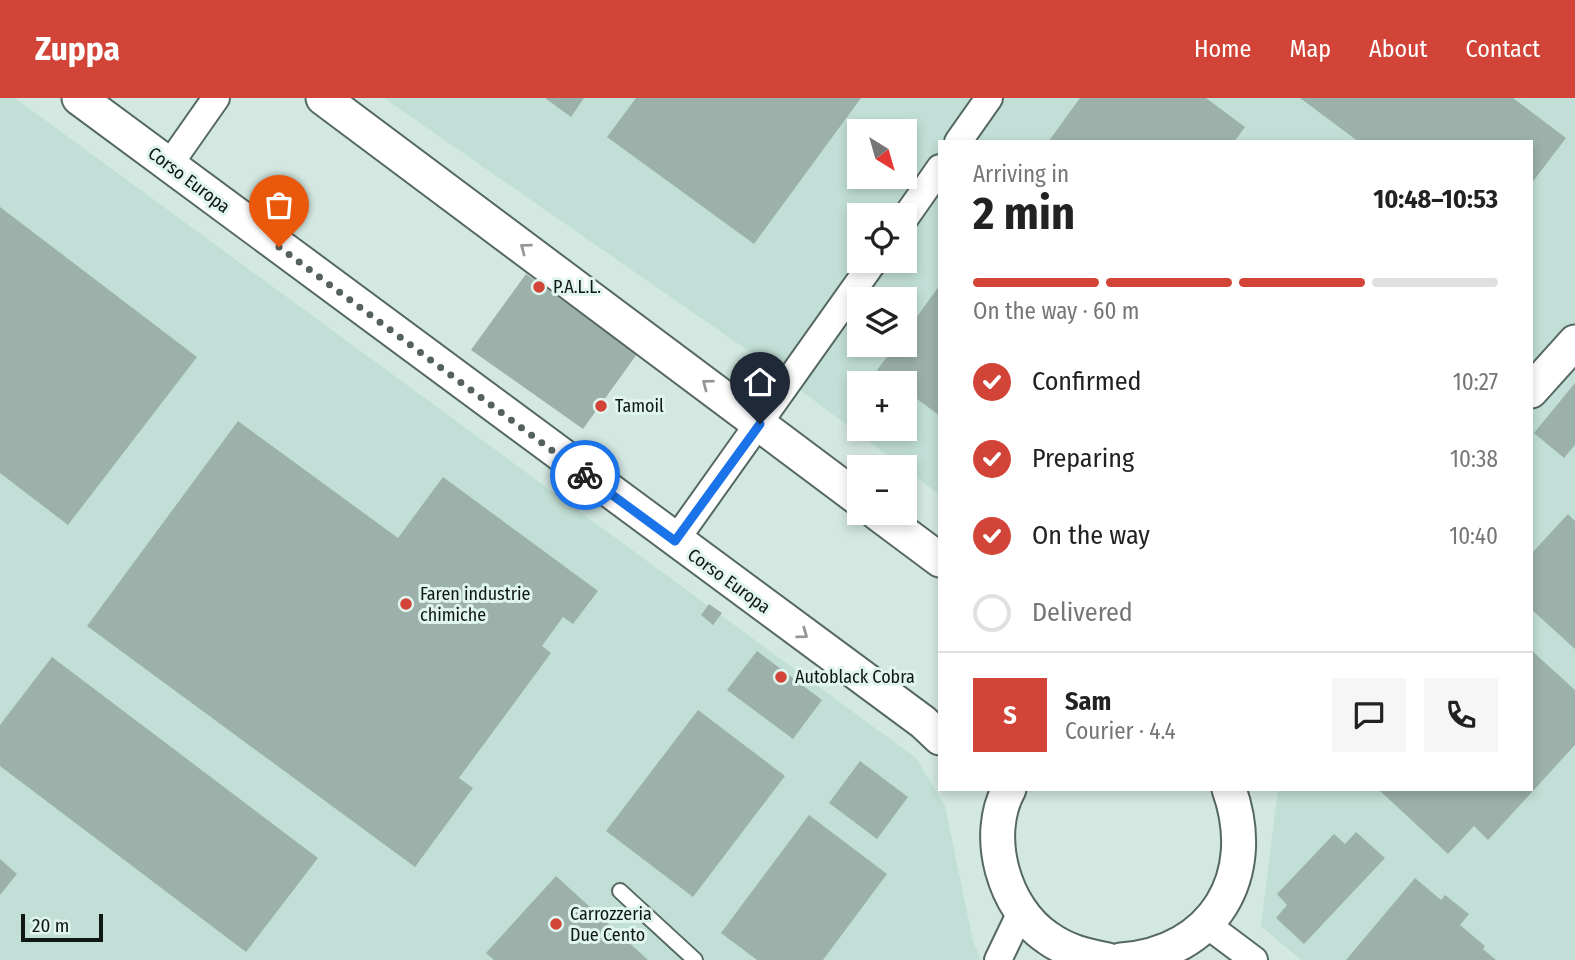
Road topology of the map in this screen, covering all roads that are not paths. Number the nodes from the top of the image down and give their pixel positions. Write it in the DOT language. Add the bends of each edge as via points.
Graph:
graph roads {
  1 [pos="79,98"];
  2 [pos="216,98"];
  3 [pos="323,98"];
  4 [pos="989,98"];
  5 [pos="959,140"];
  6 [pos="169,165"];
  7 [pos="938,171"];
  8 [pos="916,203"];
  9 [pos="866,273"];
  10 [pos="1575,342"];
  11 [pos="1533,389"];
  12 [pos="760,424"];
  13 [pos="847,490"];
  14 [pos="893,525"];
  15 [pos="675,541"];
  16 [pos="938,559"];
  17 [pos="938,736"];
  18 [pos="981,791"];
  19 [pos="1008,791"];
  20 [pos="1237,798"];
  21 [pos="998,833"];
  22 [pos="620,891"];
  23 [pos="1021,912"];
  24 [pos="1206,924"];
  25 [pos="695,960"];
  26 [pos="998,960"];
  27 [pos="1108,960"];
  28 [pos="1121,960"];
  29 [pos="1254,960"];
  1 -- 6 [label="street, Corso Europa"];
  2 -- 6 [label="street"];
  12 -- 3 [label="street, one-way"];
  4 -- 5 [label="street"];
  6 -- 15 [label="street, Corso Europa"];
  7 -- 8 [label="street"];
  9 -- 12 [label="street"];
  10 -- 11 [label="street"];
  12 -- 13 [label="street"];
  12 -- 15 [label="street"];
  14 -- 16 [label="street"];
  15 -- 17 [label="street, Corso Europa, one-way"];
  18 -- 21 [label="street"];
  19 -- 21 [label="street"];
  20 -- 24 [label="street" via="1240,848 1231,887"];
  21 -- 23 [label="street" via="1002,875"];
  22 -- 25 [label="lane"];
  23 -- 26 [label="street"];
  23 -- 27 [label="street" via="1046,937 1077,954"];
  24 -- 28 [label="street" via="1179,945 1146,958"];
  24 -- 29 [label="street"];
}
